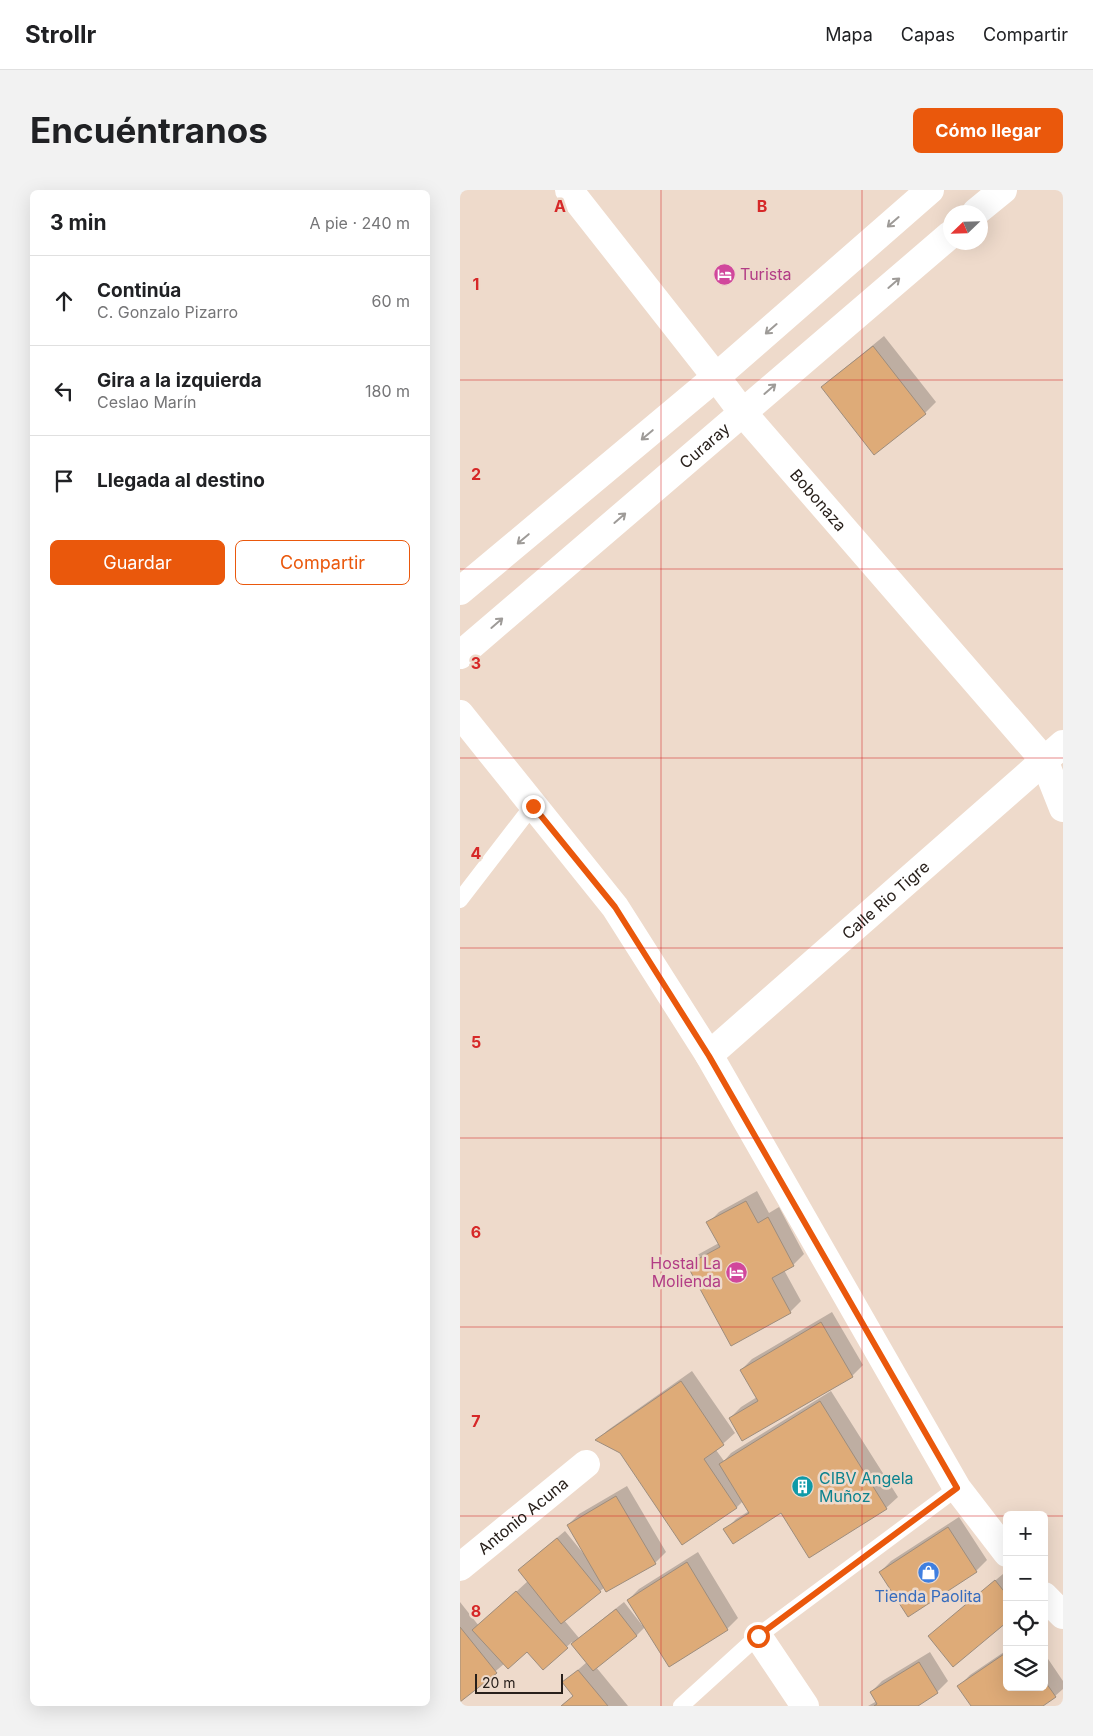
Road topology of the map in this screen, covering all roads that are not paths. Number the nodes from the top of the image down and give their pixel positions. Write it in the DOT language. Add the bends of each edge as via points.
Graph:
graph roads {
  1 [pos="570,190"];
  2 [pos="930,190"];
  3 [pos="1003,190"];
  4 [pos="985,205"];
  5 [pos="943,241"];
  6 [pos="716,377"];
  7 [pos="743,413"];
  8 [pos="460,591"];
  9 [pos="460,655"];
  10 [pos="460,714"];
  11 [pos="1054,752"];
  12 [pos="533,806"];
  13 [pos="1063,808"];
  14 [pos="460,900"];
  15 [pos="709,1056"];
  16 [pos="586,1464"];
  17 [pos="957,1488"];
  18 [pos="1003,1548"];
  19 [pos="460,1567"];
  20 [pos="1048,1600"];
  21 [pos="1063,1616"];
  22 [pos="758,1636"];
  23 [pos="681,1706"];
  24 [pos="805,1706"];
  1 -- 6 [label="street, Bobonaza"];
  2 -- 6 [label="street, one-way"];
  3 -- 4 [label="street"];
  7 -- 5 [label="street, Curaray, one-way"];
  6 -- 7 [label="street, Bobonaza"];
  6 -- 8 [label="street, one-way"];
  9 -- 7 [label="street, Curaray, one-way"];
  7 -- 11 [label="street, Bobonaza"];
  10 -- 12 [label="street"];
  11 -- 13 [label="street, Bobonaza"];
  11 -- 15 [label="street, Calle Rio Tigre"];
  12 -- 14 [label="lane"];
  12 -- 15 [label="street" via="615,907"];
  15 -- 17 [label="street"];
  16 -- 19 [label="street, Antonio Acuna"];
  17 -- 18 [label="street"];
  17 -- 22 [label="lane"];
  20 -- 21 [label="street"];
  22 -- 23 [label="lane"];
  22 -- 24 [label="street"];
}
